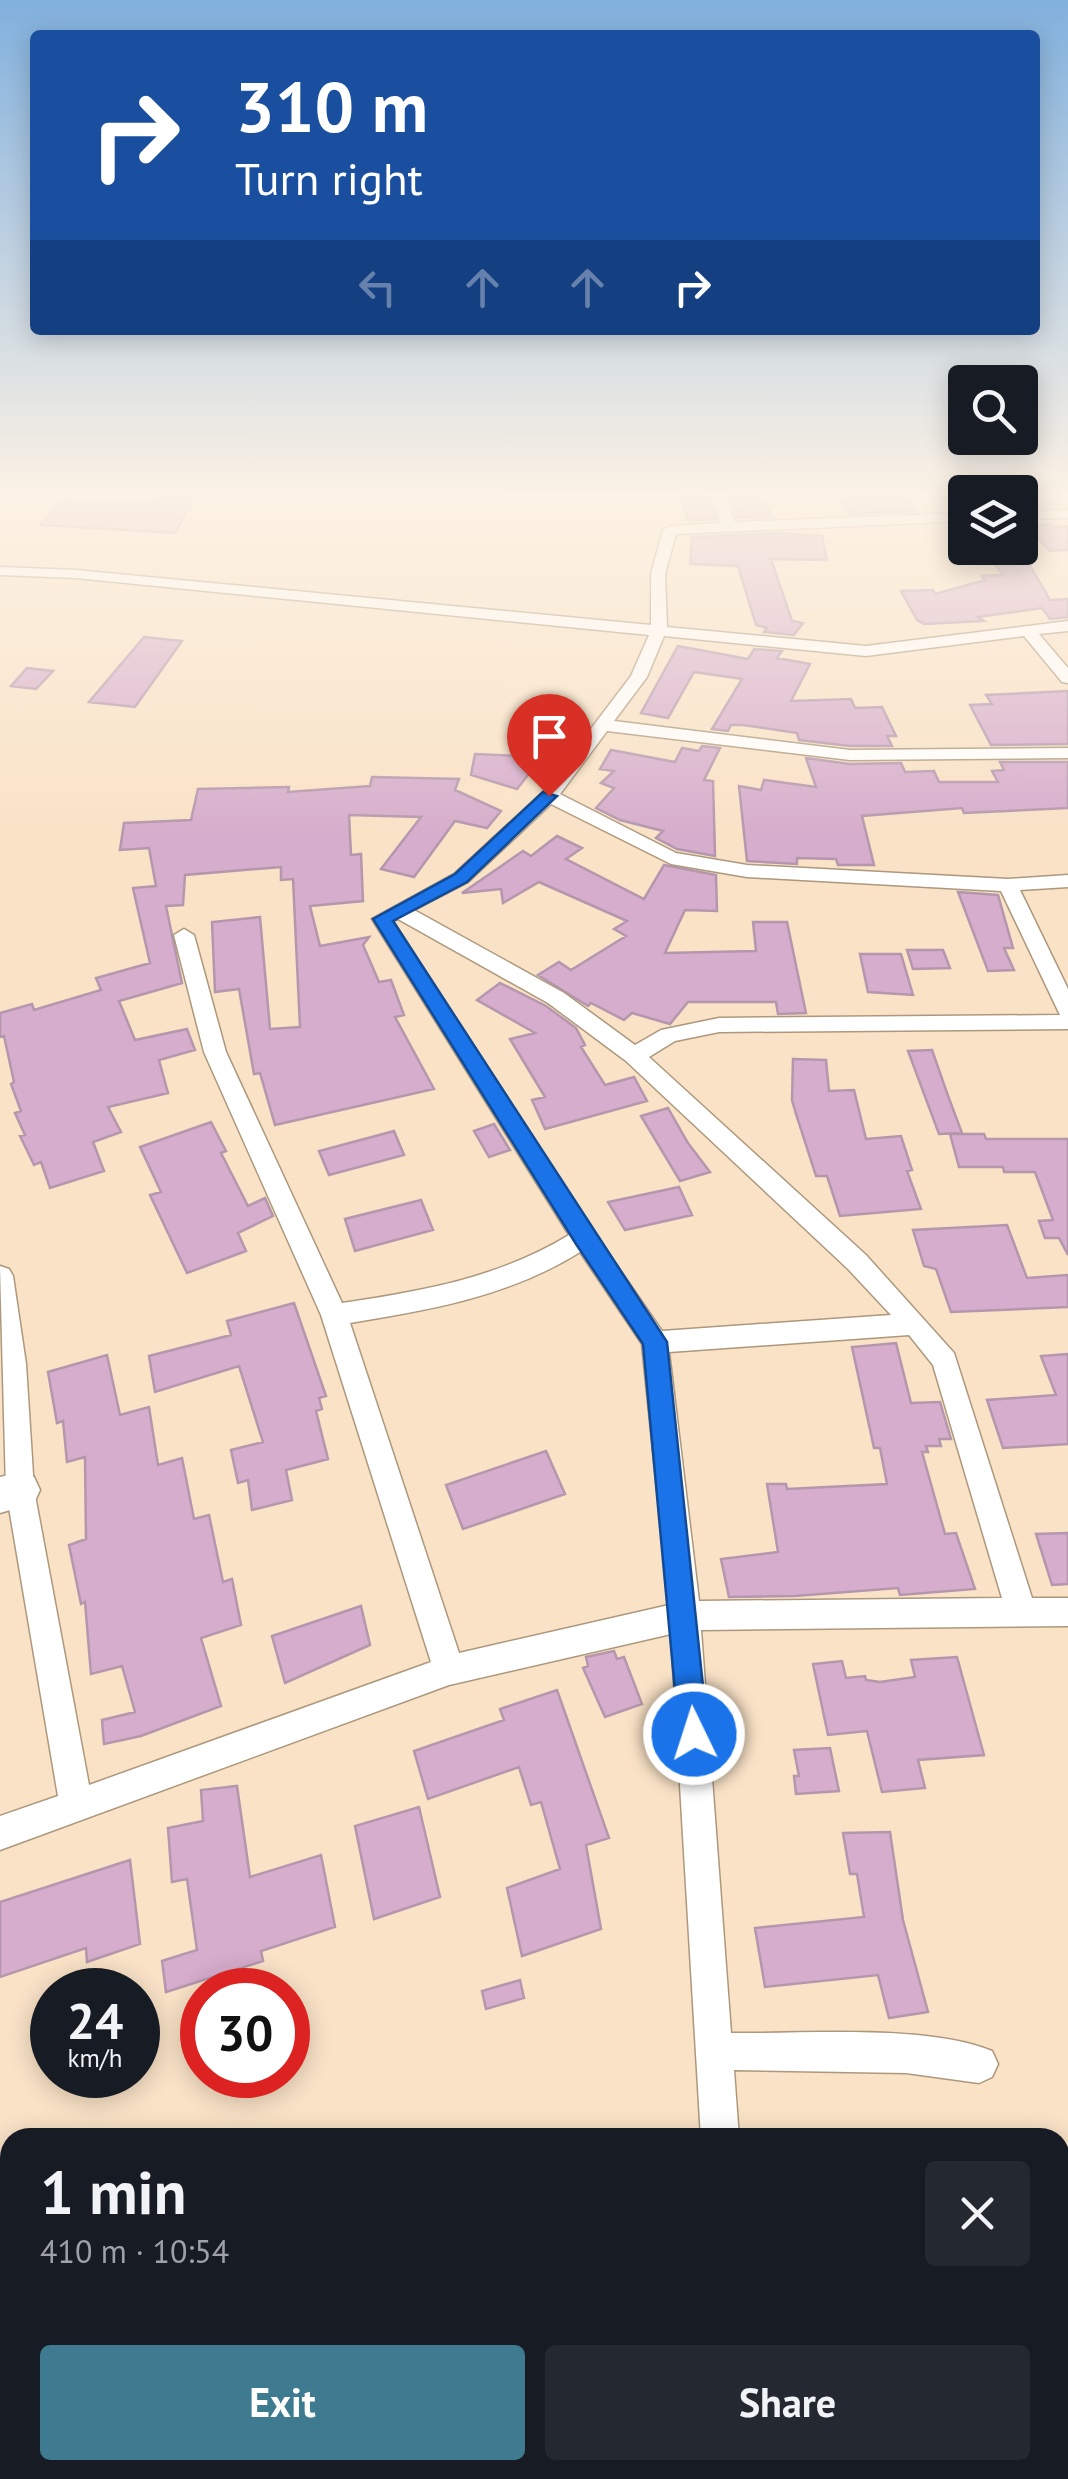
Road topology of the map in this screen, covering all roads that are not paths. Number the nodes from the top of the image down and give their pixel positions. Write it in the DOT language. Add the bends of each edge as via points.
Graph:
graph roads {
  1 [pos="416,607"];
  2 [pos="659,607"];
  3 [pos="1068,626"];
  4 [pos="659,630"];
  5 [pos="1029,632"];
  6 [pos="1068,678"];
  7 [pos="603,725"];
  8 [pos="1068,753"];
  9 [pos="549,796"];
  10 [pos="1068,881"];
  11 [pos="1008,885"];
  12 [pos="398,910"];
  13 [pos="184,936"];
  14 [pos="1068,1011"];
  15 [pos="1068,1022"];
  16 [pos="634,1056"];
  17 [pos="584,1238"];
  18 [pos="0,1276"];
  19 [pos="334,1315"];
  20 [pos="916,1324"];
  21 [pos="655,1342"];
  22 [pos="10,1492"];
  23 [pos="1068,1612"];
  24 [pos="1022,1614"];
  25 [pos="685,1616"];
  26 [pos="449,1670"];
  27 [pos="77,1808"];
  28 [pos="0,1832"];
  29 [pos="717,2051"];
  30 [pos="979,2064"];
  31 [pos="720,2128"];
  1 -- 4 [label="street"];
  2 -- 4 [label="street"];
  3 -- 5 [label="street"];
  4 -- 5 [label="street" via="866,651"];
  4 -- 7 [label="street" via="639,677"];
  5 -- 6 [label="street"];
  7 -- 8 [label="street" via="850,755"];
  7 -- 9 [label="street"];
  9 -- 11 [label="street" via="671,858 747,871"];
  9 -- 12 [label="street" via="461,878"];
  10 -- 11 [label="street"];
  11 -- 14 [label="street"];
  12 -- 16 [label="street" via="556,998"];
  12 -- 17 [label="street" via="382,919"];
  13 -- 19 [label="street" via="214,1052"];
  15 -- 16 [label="street" via="720,1025 669,1034"];
  16 -- 20 [label="street"];
  17 -- 19 [label="street" via="511,1280"];
  17 -- 21 [label="street"];
  18 -- 22 [label="street" via="12,1364"];
  19 -- 26 [label="street"];
  20 -- 21 [label="street"];
  20 -- 24 [label="street" via="945,1361"];
  21 -- 25 [label="street"];
  22 -- 27 [label="street"];
  23 -- 24 [label="street"];
  24 -- 25 [label="street"];
  25 -- 26 [label="street"];
  25 -- 29 [label="street"];
  26 -- 27 [label="street"];
  27 -- 28 [label="street"];
  29 -- 30 [label="street" via="906,2054"];
  29 -- 31 [label="street"];
}
